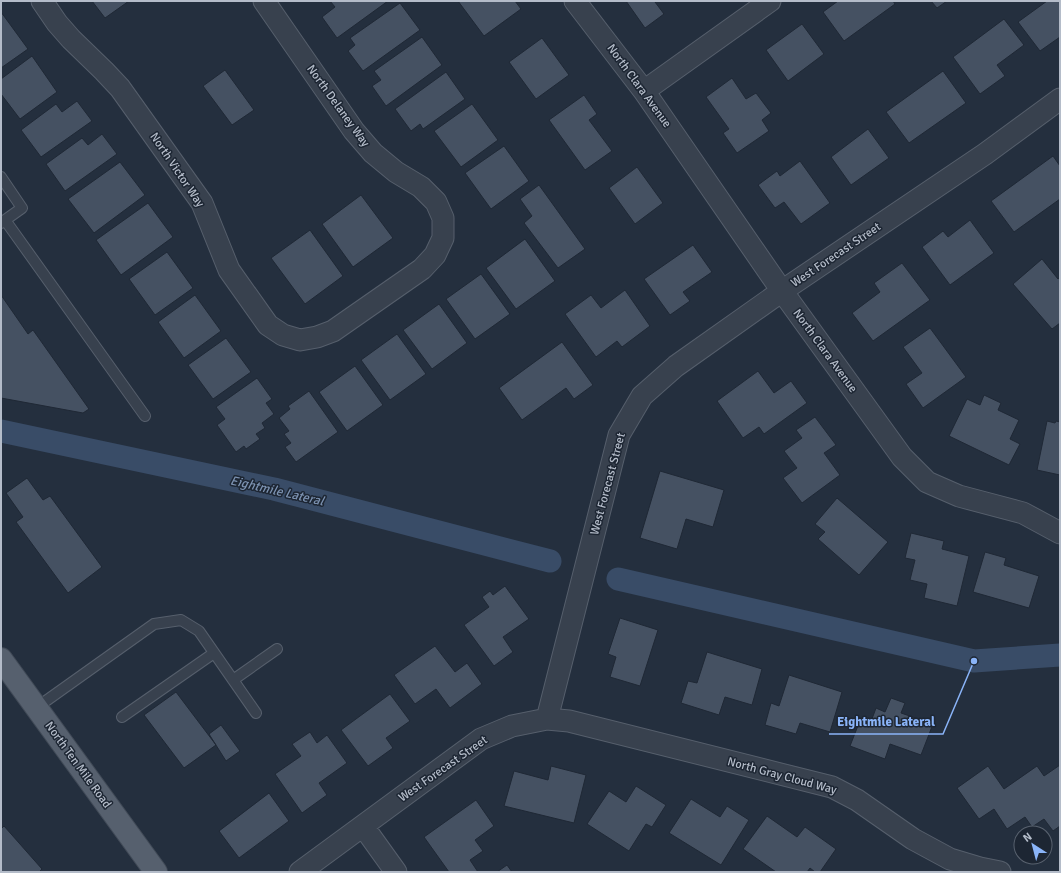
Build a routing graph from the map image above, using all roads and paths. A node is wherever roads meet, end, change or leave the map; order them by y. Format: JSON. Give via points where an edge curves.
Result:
{"nodes":[{"id":1,"x":42,"y":1,"type":"edge"},
{"id":2,"x":264,"y":1,"type":"edge"},
{"id":3,"x":575,"y":1,"type":"edge"},
{"id":4,"x":770,"y":1,"type":"edge"},
{"id":5,"x":644,"y":91,"type":"junction"},
{"id":6,"x":1060,"y":99,"type":"edge"},
{"id":7,"x":1,"y":177,"type":"edge"},
{"id":8,"x":3,"y":222,"type":"edge"},
{"id":9,"x":443,"y":238,"type":"joint"},
{"id":10,"x":782,"y":291,"type":"junction"},
{"id":11,"x":145,"y":416,"type":"dead end"},
{"id":12,"x":1060,"y":533,"type":"edge"},
{"id":13,"x":277,"y":649,"type":"dead end"},
{"id":14,"x":214,"y":653,"type":"junction"},
{"id":15,"x":1,"y":659,"type":"edge"},
{"id":16,"x":233,"y":680,"type":"junction"},
{"id":17,"x":36,"y":708,"type":"junction"},
{"id":18,"x":256,"y":713,"type":"dead end"},
{"id":19,"x":122,"y":717,"type":"dead end"},
{"id":20,"x":547,"y":719,"type":"junction"},
{"id":21,"x":363,"y":826,"type":"junction"},
{"id":22,"x":156,"y":872,"type":"edge"},
{"id":23,"x":300,"y":872,"type":"edge"},
{"id":24,"x":396,"y":872,"type":"edge"},
{"id":25,"x":1000,"y":872,"type":"edge"}],
"edges":[{"from":1,"to":9,"type":"street","name":"North Victor Way","via":[[71,39],[120,88],[202,203],[229,270],[268,325],[283,335],[300,340],[333,331],[422,269],[435,255]]},
{"from":2,"to":9,"type":"street","name":"North Delaney Way","via":[[354,131],[396,172],[421,187],[436,202],[443,218]]},
{"from":3,"to":5,"type":"street","name":"North Clara Avenue"},
{"from":4,"to":5,"type":"street"},
{"from":5,"to":10,"type":"street","name":"North Clara Avenue"},
{"from":6,"to":10,"type":"street","name":"West Forecast Street","via":[[985,154]]},
{"from":7,"to":8,"type":"lane","via":[[22,208]]},
{"from":8,"to":11,"type":"lane"},
{"from":10,"to":12,"type":"street","name":"North Clara Avenue","via":[[902,457],[927,482],[960,496],[1023,513]]},
{"from":10,"to":20,"type":"street","name":"West Forecast Street","via":[[664,376],[642,396],[619,435]]},
{"from":13,"to":16,"type":"lane"},
{"from":14,"to":16,"type":"lane"},
{"from":14,"to":17,"type":"lane","via":[[199,631],[181,620],[154,624]]},
{"from":14,"to":19,"type":"lane"},
{"from":15,"to":17,"type":"main road","name":"North Ten Mile Road"},
{"from":16,"to":18,"type":"lane"},
{"from":17,"to":22,"type":"main road","name":"North Ten Mile Road"},
{"from":20,"to":21,"type":"street","name":"West Forecast Street","via":[[512,726],[481,739]]},
{"from":20,"to":25,"type":"street","name":"North Gray Cloud Way","via":[[569,721],[832,787],[857,800],[913,839],[950,859]]},
{"from":21,"to":23,"type":"street","name":"West Forecast Street"},
{"from":21,"to":24,"type":"street"}]}
